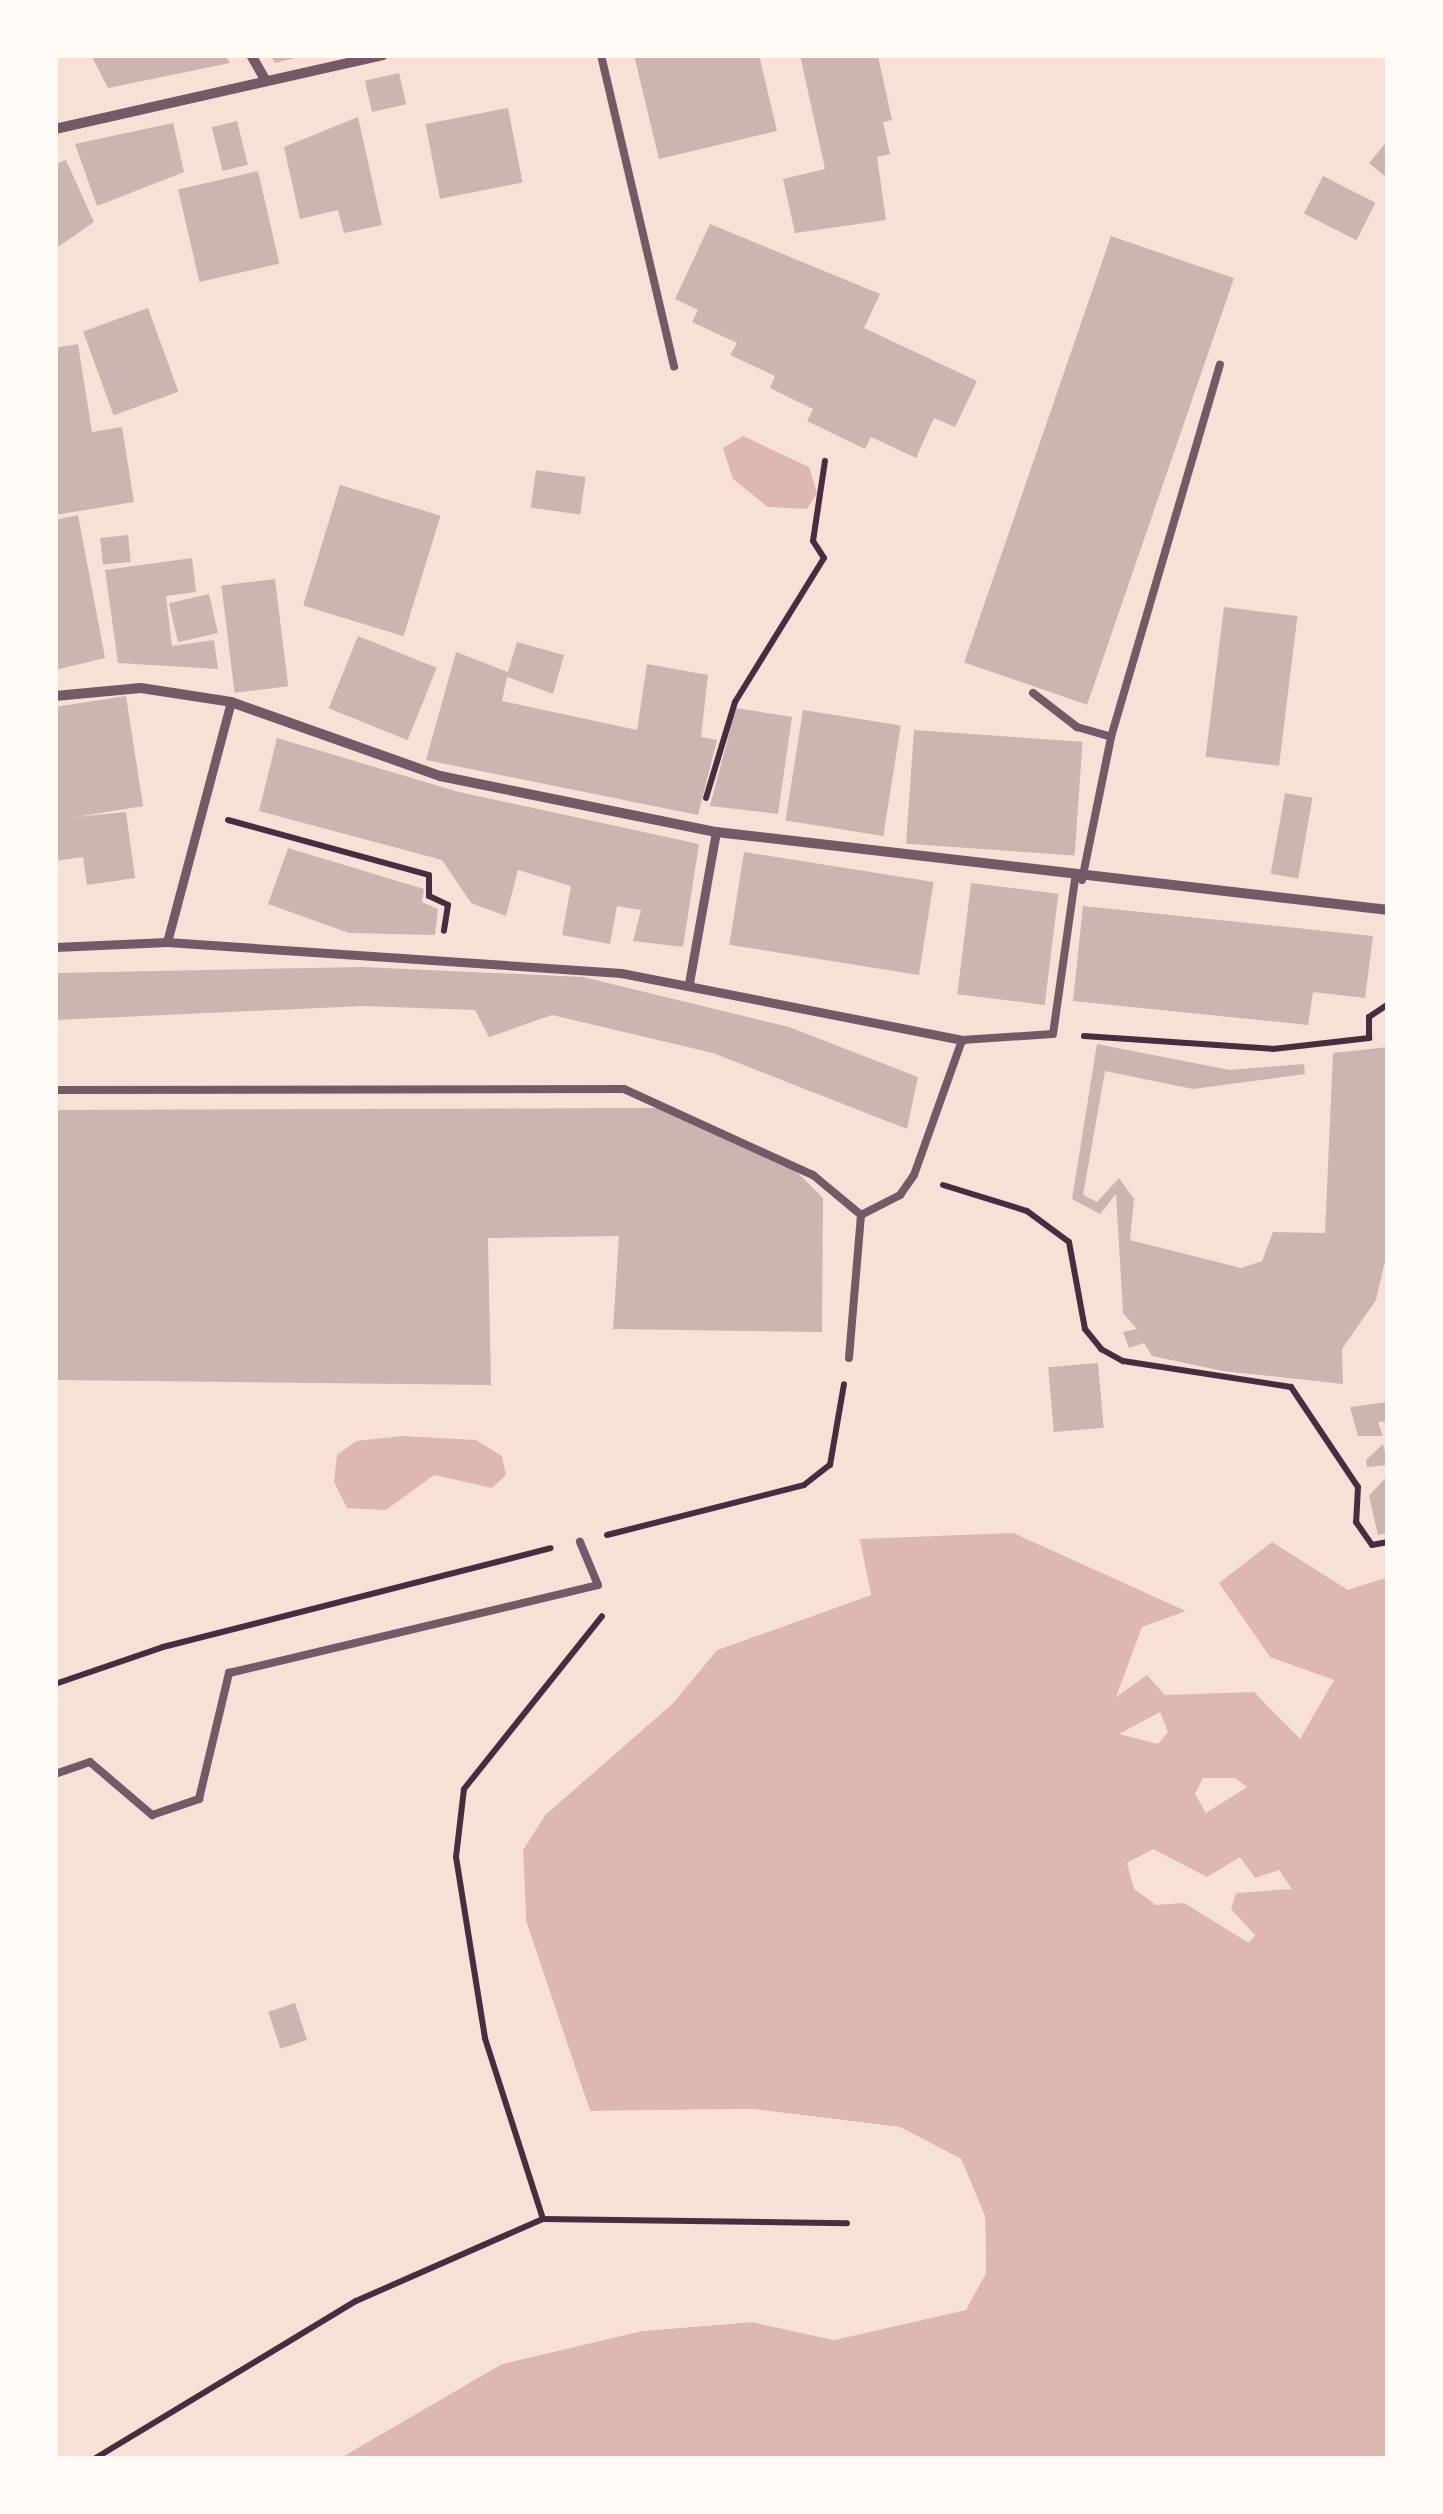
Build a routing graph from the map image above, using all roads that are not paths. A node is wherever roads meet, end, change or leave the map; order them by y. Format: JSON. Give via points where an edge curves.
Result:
{"nodes":[{"id":1,"x":250,"y":55,"type":"edge"},
{"id":2,"x":383,"y":55,"type":"edge"},
{"id":3,"x":600,"y":55,"type":"edge"},
{"id":4,"x":266,"y":81,"type":"junction"},
{"id":5,"x":55,"y":128,"type":"edge"},
{"id":6,"x":1220,"y":365,"type":"dead end"},
{"id":7,"x":674,"y":367,"type":"dead end"},
{"id":8,"x":1033,"y":693,"type":"dead end"},
{"id":9,"x":55,"y":696,"type":"edge"},
{"id":10,"x":231,"y":702,"type":"junction"},
{"id":11,"x":1111,"y":737,"type":"junction"},
{"id":12,"x":716,"y":832,"type":"junction"},
{"id":13,"x":1078,"y":880,"type":"junction"},
{"id":14,"x":1388,"y":910,"type":"edge"},
{"id":15,"x":167,"y":942,"type":"junction"},
{"id":16,"x":55,"y":947,"type":"edge"},
{"id":17,"x":690,"y":983,"type":"junction"},
{"id":18,"x":962,"y":1040,"type":"junction"},
{"id":19,"x":55,"y":1090,"type":"edge"},
{"id":20,"x":862,"y":1215,"type":"junction"},
{"id":21,"x":849,"y":1358,"type":"road end"},
{"id":22,"x":580,"y":1542,"type":"road end"},
{"id":23,"x":55,"y":1774,"type":"edge"}],
"edges":[{"from":1,"to":4,"type":"street"},
{"from":2,"to":4,"type":"street"},
{"from":3,"to":7,"type":"lane"},
{"from":4,"to":5,"type":"street"},
{"from":6,"to":11,"type":"lane"},
{"from":8,"to":11,"type":"lane","via":[[1077,727]]},
{"from":9,"to":10,"type":"street","via":[[141,688]]},
{"from":10,"to":12,"type":"street","via":[[440,776]]},
{"from":10,"to":15,"type":"street"},
{"from":11,"to":13,"type":"lane"},
{"from":12,"to":13,"type":"street"},
{"from":12,"to":17,"type":"street"},
{"from":13,"to":14,"type":"street"},
{"from":13,"to":18,"type":"lane","via":[[1053,1034]]},
{"from":15,"to":16,"type":"street"},
{"from":15,"to":17,"type":"street","via":[[440,958]]},
{"from":17,"to":18,"type":"street"},
{"from":18,"to":20,"type":"lane","via":[[914,1176],[900,1195]]},
{"from":19,"to":20,"type":"lane","via":[[624,1088],[813,1175]]},
{"from":20,"to":21,"type":"lane"},
{"from":22,"to":23,"type":"lane","via":[[598,1584],[382,1629],[229,1672],[200,1799],[152,1816],[90,1762]]}]}
